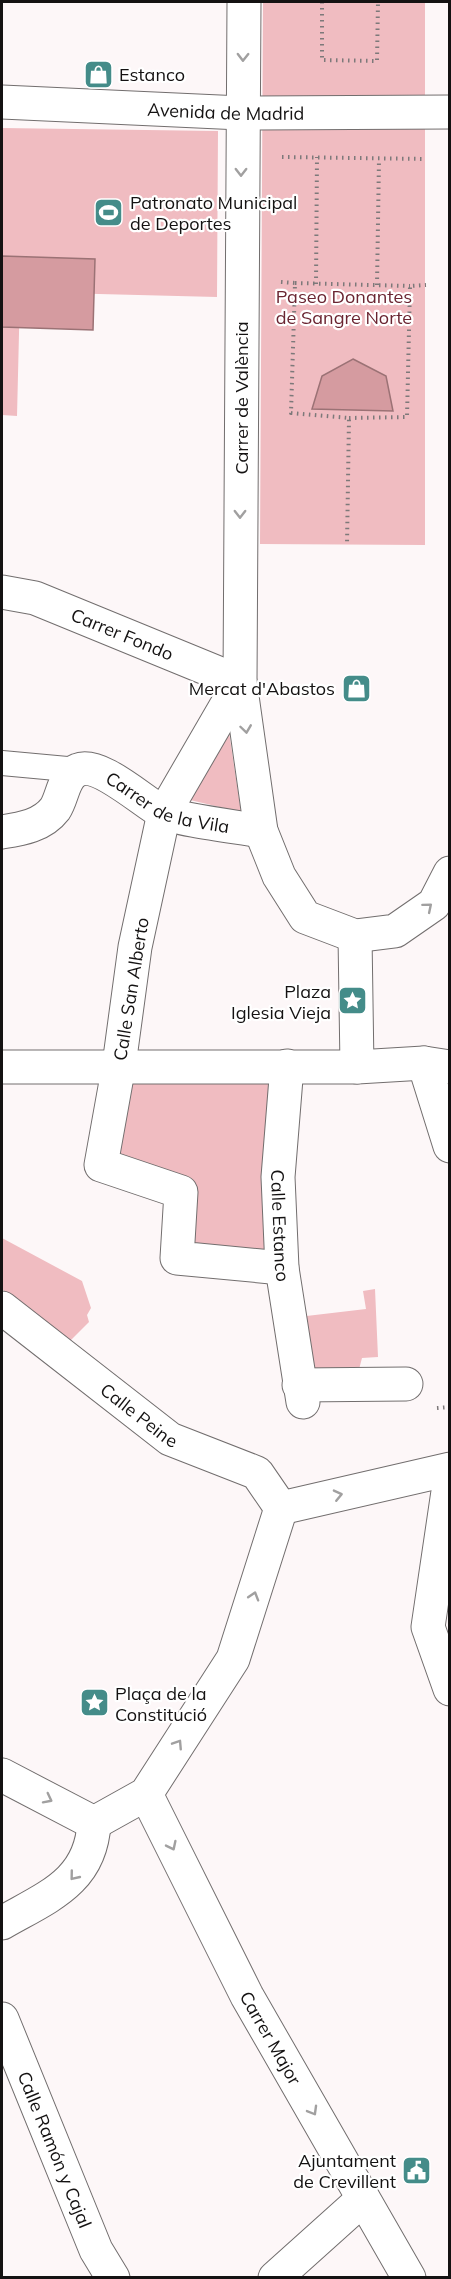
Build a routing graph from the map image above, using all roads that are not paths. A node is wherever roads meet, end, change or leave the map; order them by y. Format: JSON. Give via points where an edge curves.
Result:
{"nodes":[{"id":1,"x":244,"y":2,"type":"edge"},
{"id":2,"x":2,"y":102,"type":"edge"},
{"id":3,"x":450,"y":112,"type":"edge"},
{"id":4,"x":241,"y":113,"type":"junction"},
{"id":5,"x":2,"y":592,"type":"edge"},
{"id":6,"x":240,"y":682,"type":"junction"},
{"id":7,"x":2,"y":763,"type":"edge"},
{"id":8,"x":78,"y":770,"type":"junction"},
{"id":9,"x":164,"y":813,"type":"junction"},
{"id":10,"x":261,"y":831,"type":"junction"},
{"id":11,"x":2,"y":832,"type":"edge"},
{"id":12,"x":450,"y":873,"type":"edge"},
{"id":13,"x":355,"y":936,"type":"junction"},
{"id":14,"x":119,"y":1065,"type":"junction"},
{"id":15,"x":437,"y":1065,"type":"edge"},
{"id":16,"x":287,"y":1066,"type":"junction"},
{"id":17,"x":357,"y":1066,"type":"junction"},
{"id":18,"x":2,"y":1067,"type":"edge"},
{"id":19,"x":450,"y":1146,"type":"edge"},
{"id":20,"x":282,"y":1268,"type":"junction"},
{"id":21,"x":2,"y":1308,"type":"edge"},
{"id":22,"x":406,"y":1384,"type":"dead end"},
{"id":23,"x":450,"y":1469,"type":"edge"},
{"id":24,"x":450,"y":1478,"type":"edge"},
{"id":25,"x":281,"y":1508,"type":"junction"},
{"id":26,"x":450,"y":1689,"type":"edge"},
{"id":27,"x":2,"y":1775,"type":"edge"},
{"id":28,"x":147,"y":1794,"type":"junction"},
{"id":29,"x":94,"y":1823,"type":"junction"},
{"id":30,"x":2,"y":1923,"type":"edge"},
{"id":31,"x":2,"y":2019,"type":"edge"},
{"id":32,"x":363,"y":2199,"type":"junction"},
{"id":33,"x":113,"y":2277,"type":"edge"},
{"id":34,"x":275,"y":2277,"type":"edge"},
{"id":35,"x":409,"y":2277,"type":"edge"}],
"edges":[{"from":1,"to":4,"type":"street","name":"Carrer de València","one_way":true},
{"from":2,"to":4,"type":"street","name":"Avenida de Madrid"},
{"from":3,"to":4,"type":"street","name":"Avenida de Madrid"},
{"from":4,"to":6,"type":"street","name":"Carrer de València","one_way":true},
{"from":5,"to":6,"type":"street","name":"Carrer Fondo","via":[[34,598]]},
{"from":6,"to":9,"type":"street"},
{"from":6,"to":10,"type":"street","name":"Carrer de València","one_way":true},
{"from":7,"to":8,"type":"lane","name":"Carrer de la Vila"},
{"from":8,"to":9,"type":"street","name":"Carrer de la Vila","via":[[95,768]]},
{"from":8,"to":11,"type":"street","via":[[68,778],[54,809],[39,822]]},
{"from":9,"to":10,"type":"street","name":"Carrer de la Vila"},
{"from":9,"to":14,"type":"street","name":"Calle San Alberto","via":[[135,947]]},
{"from":10,"to":13,"type":"street","name":"Carrer de València","via":[[279,876],[305,917]]},
{"from":13,"to":12,"type":"street","one_way":true,"via":[[394,931],[434,904]]},
{"from":13,"to":17,"type":"street"},
{"from":14,"to":16,"type":"street"},
{"from":14,"to":18,"type":"street"},
{"from":14,"to":20,"type":"street","name":"Calle San Alberto","via":[[101,1165],[181,1192],[177,1258]]},
{"from":15,"to":17,"type":"street"},
{"from":15,"to":19,"type":"street"},
{"from":16,"to":17,"type":"street"},
{"from":16,"to":20,"type":"street","name":"Calle Estanco","via":[[278,1177]]},
{"from":20,"to":22,"type":"street","name":"Calle Estanco","via":[[301,1393]]},
{"from":21,"to":25,"type":"street","name":"Calle Peine","via":[[170,1439],[257,1473]]},
{"from":25,"to":23,"type":"street","one_way":true},
{"from":24,"to":26,"type":"street","via":[[428,1627]]},
{"from":28,"to":25,"type":"street","one_way":true,"via":[[237,1652]]},
{"from":27,"to":29,"type":"street","one_way":true},
{"from":28,"to":29,"type":"street"},
{"from":28,"to":32,"type":"street","name":"Carrer Major","one_way":true,"via":[[247,1996]]},
{"from":29,"to":30,"type":"street","one_way":true,"via":[[93,1842],[84,1863],[66,1886]]},
{"from":31,"to":33,"type":"street","name":"Calle Ramón y Cajal","via":[[96,2250]]},
{"from":32,"to":34,"type":"street"},
{"from":32,"to":35,"type":"street","name":"Carrer Major"}]}
